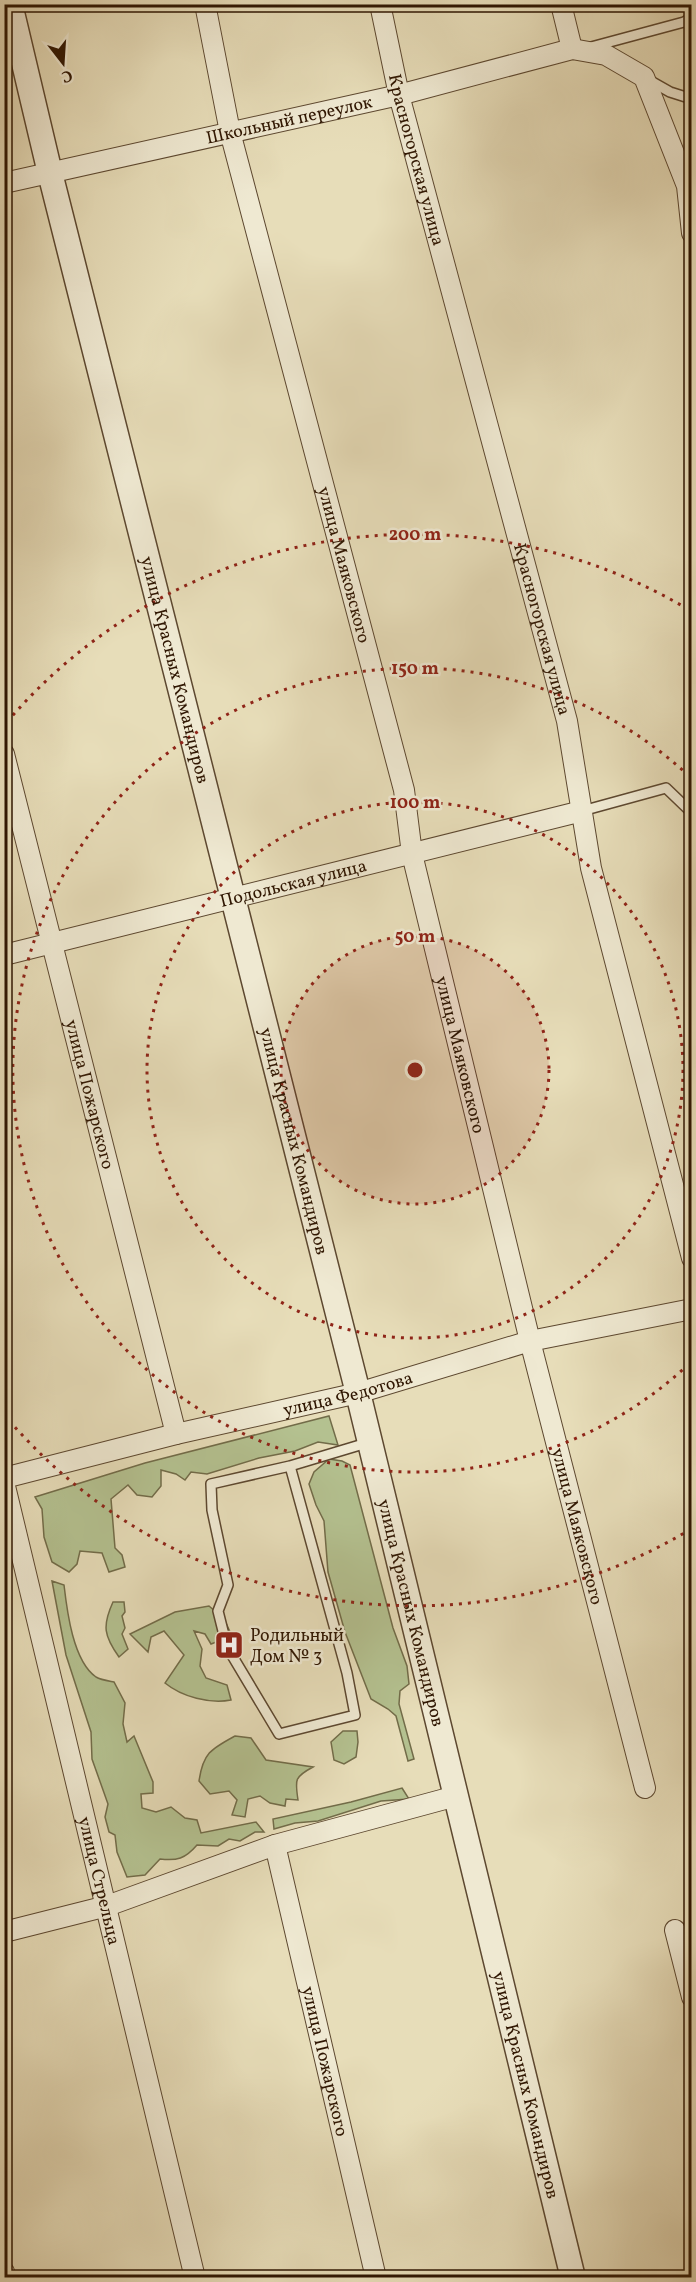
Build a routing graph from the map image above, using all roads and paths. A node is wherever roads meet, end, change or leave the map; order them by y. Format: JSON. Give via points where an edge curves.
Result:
{"nodes":[{"id":1,"x":10,"y":4,"type":"edge"},
{"id":2,"x":205,"y":4,"type":"edge"},
{"id":3,"x":380,"y":4,"type":"edge"},
{"id":4,"x":561,"y":4,"type":"edge"},
{"id":5,"x":692,"y":17,"type":"edge"},
{"id":6,"x":575,"y":50,"type":"junction"},
{"id":7,"x":644,"y":77,"type":"junction"},
{"id":8,"x":399,"y":95,"type":"junction"},
{"id":9,"x":692,"y":99,"type":"edge"},
{"id":10,"x":230,"y":132,"type":"junction"},
{"id":11,"x":50,"y":173,"type":"junction"},
{"id":12,"x":4,"y":183,"type":"edge"},
{"id":13,"x":692,"y":233,"type":"edge"},
{"id":14,"x":4,"y":754,"type":"edge"},
{"id":15,"x":582,"y":811,"type":"junction"},
{"id":16,"x":692,"y":813,"type":"edge"},
{"id":17,"x":412,"y":854,"type":"junction"},
{"id":18,"x":233,"y":897,"type":"junction"},
{"id":19,"x":53,"y":944,"type":"junction"},
{"id":20,"x":4,"y":955,"type":"edge"},
{"id":21,"x":692,"y":1258,"type":"edge"},
{"id":22,"x":692,"y":1309,"type":"edge"},
{"id":23,"x":530,"y":1341,"type":"junction"},
{"id":24,"x":358,"y":1393,"type":"junction"},
{"id":25,"x":176,"y":1434,"type":"junction"},
{"id":26,"x":370,"y":1442,"type":"junction"},
{"id":27,"x":290,"y":1466,"type":"junction"},
{"id":28,"x":4,"y":1480,"type":"edge"},
{"id":29,"x":645,"y":1788,"type":"dead end"},
{"id":30,"x":456,"y":1796,"type":"junction"},
{"id":31,"x":275,"y":1845,"type":"junction"},
{"id":32,"x":107,"y":1906,"type":"junction"},
{"id":33,"x":675,"y":1930,"type":"dead end"},
{"id":34,"x":4,"y":1932,"type":"edge"},
{"id":35,"x":692,"y":1998,"type":"edge"},
{"id":36,"x":4,"y":2272,"type":"edge"},
{"id":37,"x":6,"y":2277,"type":"edge"},
{"id":38,"x":195,"y":2277,"type":"edge"},
{"id":39,"x":376,"y":2277,"type":"edge"},
{"id":40,"x":573,"y":2277,"type":"edge"}],
"edges":[{"from":1,"to":11,"type":"street","name":"улица Красных Командиров"},
{"from":2,"to":10,"type":"street","name":"улица Маяковского"},
{"from":3,"to":8,"type":"street","name":"Красногорская улица"},
{"from":4,"to":6,"type":"street"},
{"from":5,"to":6,"type":"lane"},
{"from":6,"to":7,"type":"street","via":[[606,55]]},
{"from":6,"to":8,"type":"street","name":"Школьный переулок"},
{"from":7,"to":9,"type":"lane"},
{"from":7,"to":13,"type":"street","via":[[687,186]]},
{"from":8,"to":10,"type":"street","name":"Школьный переулок"},
{"from":8,"to":15,"type":"street","name":"Красногорская улица","via":[[567,722]]},
{"from":10,"to":11,"type":"street","name":"Школьный переулок"},
{"from":10,"to":17,"type":"street","name":"улица Маяковского","via":[[404,790]]},
{"from":11,"to":12,"type":"street","name":"Школьный переулок"},
{"from":11,"to":18,"type":"street","name":"улица Красных Командиров"},
{"from":14,"to":19,"type":"street","name":"улица Пожарского"},
{"from":15,"to":16,"type":"lane","via":[[666,788]]},
{"from":15,"to":17,"type":"street","name":"Подольская улица"},
{"from":15,"to":21,"type":"street","name":"Красногорская улица","via":[[591,868]]},
{"from":17,"to":18,"type":"street","name":"Подольская улица"},
{"from":17,"to":23,"type":"street","name":"улица Маяковского"},
{"from":18,"to":19,"type":"street","name":"Подольская улица"},
{"from":18,"to":24,"type":"street","name":"улица Красных Командиров"},
{"from":19,"to":20,"type":"street","name":"Подольская улица"},
{"from":19,"to":25,"type":"street","name":"улица Пожарского"},
{"from":22,"to":23,"type":"street","name":"улица Федотова"},
{"from":23,"to":24,"type":"street","name":"улица Федотова"},
{"from":23,"to":29,"type":"street","name":"улица Маяковского"},
{"from":24,"to":25,"type":"street","name":"улица Федотова"},
{"from":24,"to":26,"type":"street","name":"улица Красных Командиров"},
{"from":25,"to":28,"type":"street","name":"улица Федотова"},
{"from":26,"to":27,"type":"lane"},
{"from":26,"to":30,"type":"street","name":"улица Красных Командиров"},
{"from":27,"to":27,"type":"lane","via":[[355,1715],[279,1734],[227,1647],[218,1611],[228,1585],[212,1510],[211,1484]]},
{"from":28,"to":32,"type":"street","name":"улица Стрельца"},
{"from":30,"to":31,"type":"street"},
{"from":30,"to":40,"type":"street","name":"улица Красных Командиров"},
{"from":31,"to":32,"type":"street"},
{"from":31,"to":39,"type":"street","name":"улица Пожарского"},
{"from":32,"to":34,"type":"street"},
{"from":32,"to":38,"type":"street","name":"улица Стрельца"},
{"from":33,"to":35,"type":"street"},
{"from":36,"to":37,"type":"street"}]}
